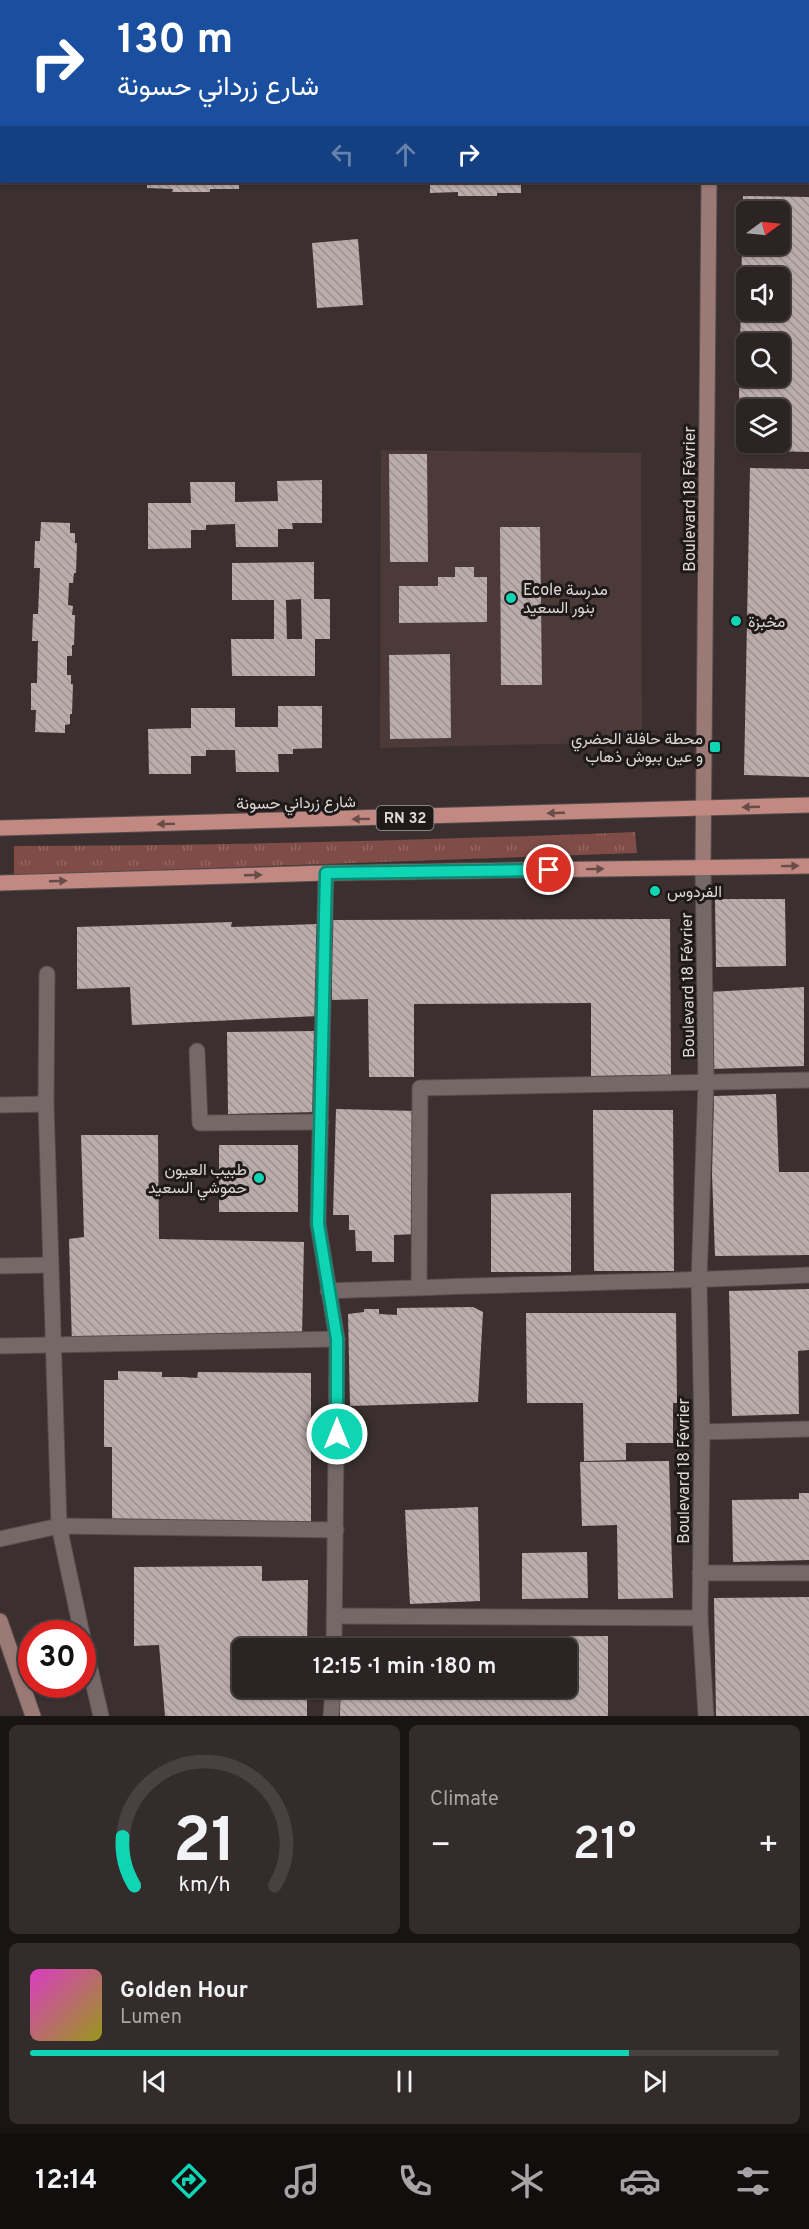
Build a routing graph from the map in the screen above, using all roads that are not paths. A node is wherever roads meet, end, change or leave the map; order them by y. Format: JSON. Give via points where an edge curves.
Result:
{"nodes":[{"id":1,"x":709,"y":183,"type":"edge"},
{"id":2,"x":809,"y":805,"type":"edge"},
{"id":3,"x":705,"y":808,"type":"junction"},
{"id":4,"x":0,"y":828,"type":"edge"},
{"id":5,"x":809,"y":866,"type":"edge"},
{"id":6,"x":703,"y":867,"type":"junction"},
{"id":7,"x":326,"y":873,"type":"junction"},
{"id":8,"x":0,"y":883,"type":"edge"},
{"id":9,"x":47,"y":974,"type":"dead end"},
{"id":10,"x":197,"y":1052,"type":"dead end"},
{"id":11,"x":809,"y":1080,"type":"edge"},
{"id":12,"x":706,"y":1083,"type":"junction"},
{"id":13,"x":46,"y":1104,"type":"junction"},
{"id":14,"x":0,"y":1105,"type":"edge"},
{"id":15,"x":321,"y":1122,"type":"junction"},
{"id":16,"x":50,"y":1265,"type":"junction"},
{"id":17,"x":0,"y":1266,"type":"edge"},
{"id":18,"x":809,"y":1275,"type":"edge"},
{"id":19,"x":699,"y":1281,"type":"junction"},
{"id":20,"x":419,"y":1287,"type":"junction"},
{"id":21,"x":328,"y":1291,"type":"junction"},
{"id":22,"x":337,"y":1339,"type":"junction"},
{"id":23,"x":0,"y":1346,"type":"edge"},
{"id":24,"x":52,"y":1346,"type":"junction"},
{"id":25,"x":809,"y":1429,"type":"edge"},
{"id":26,"x":702,"y":1432,"type":"junction"},
{"id":27,"x":59,"y":1526,"type":"junction"},
{"id":28,"x":336,"y":1530,"type":"junction"},
{"id":29,"x":0,"y":1539,"type":"edge"},
{"id":30,"x":700,"y":1573,"type":"junction"},
{"id":31,"x":809,"y":1573,"type":"edge"},
{"id":32,"x":336,"y":1616,"type":"junction"},
{"id":33,"x":700,"y":1618,"type":"junction"},
{"id":34,"x":79,"y":1620,"type":"edge"},
{"id":35,"x":0,"y":1621,"type":"edge"},
{"id":36,"x":335,"y":1638,"type":"edge"},
{"id":37,"x":4,"y":1646,"type":"edge"},
{"id":38,"x":96,"y":1698,"type":"edge"},
{"id":39,"x":332,"y":1698,"type":"edge"},
{"id":40,"x":33,"y":1716,"type":"edge"},
{"id":41,"x":100,"y":1716,"type":"edge"},
{"id":42,"x":331,"y":1716,"type":"edge"},
{"id":43,"x":706,"y":1716,"type":"edge"}],
"edges":[{"from":1,"to":3,"type":"main road","name":"Boulevard 18 Février"},
{"from":2,"to":3,"type":"main road","name":"شارع زرداني حسونة","number":"RN 32","one_way":true},
{"from":3,"to":4,"type":"main road","name":"شارع زرداني حسونة","number":"RN 32","one_way":true},
{"from":3,"to":6,"type":"main road","name":"Boulevard 18 Février"},
{"from":6,"to":5,"type":"main road","one_way":true},
{"from":7,"to":6,"type":"main road","one_way":true},
{"from":6,"to":12,"type":"street","name":"Boulevard 18 Février"},
{"from":8,"to":7,"type":"main road","one_way":true},
{"from":7,"to":15,"type":"street"},
{"from":9,"to":13,"type":"street"},
{"from":10,"to":15,"type":"street","via":[[200,1123]]},
{"from":11,"to":12,"type":"street"},
{"from":12,"to":19,"type":"street","name":"Boulevard 18 Février"},
{"from":12,"to":20,"type":"street","via":[[420,1088]]},
{"from":13,"to":14,"type":"street"},
{"from":13,"to":16,"type":"street"},
{"from":15,"to":21,"type":"street","via":[[318,1224]]},
{"from":16,"to":17,"type":"street"},
{"from":16,"to":24,"type":"street"},
{"from":18,"to":19,"type":"street"},
{"from":19,"to":20,"type":"street"},
{"from":19,"to":26,"type":"street","name":"Boulevard 18 Février"},
{"from":20,"to":21,"type":"street"},
{"from":21,"to":22,"type":"street"},
{"from":22,"to":24,"type":"street"},
{"from":22,"to":28,"type":"street"},
{"from":23,"to":24,"type":"street"},
{"from":24,"to":27,"type":"street"},
{"from":25,"to":26,"type":"street"},
{"from":26,"to":30,"type":"street","name":"Boulevard 18 Février"},
{"from":27,"to":28,"type":"street"},
{"from":27,"to":29,"type":"street"},
{"from":27,"to":34,"type":"street"},
{"from":28,"to":32,"type":"street"},
{"from":30,"to":31,"type":"street"},
{"from":30,"to":33,"type":"street","name":"Boulevard 18 Février"},
{"from":32,"to":33,"type":"street"},
{"from":32,"to":36,"type":"street"},
{"from":33,"to":43,"type":"street","name":"Boulevard 18 Février"},
{"from":35,"to":37,"type":"main road"},
{"from":37,"to":40,"type":"main road"},
{"from":38,"to":41,"type":"street"},
{"from":39,"to":42,"type":"street"}]}
